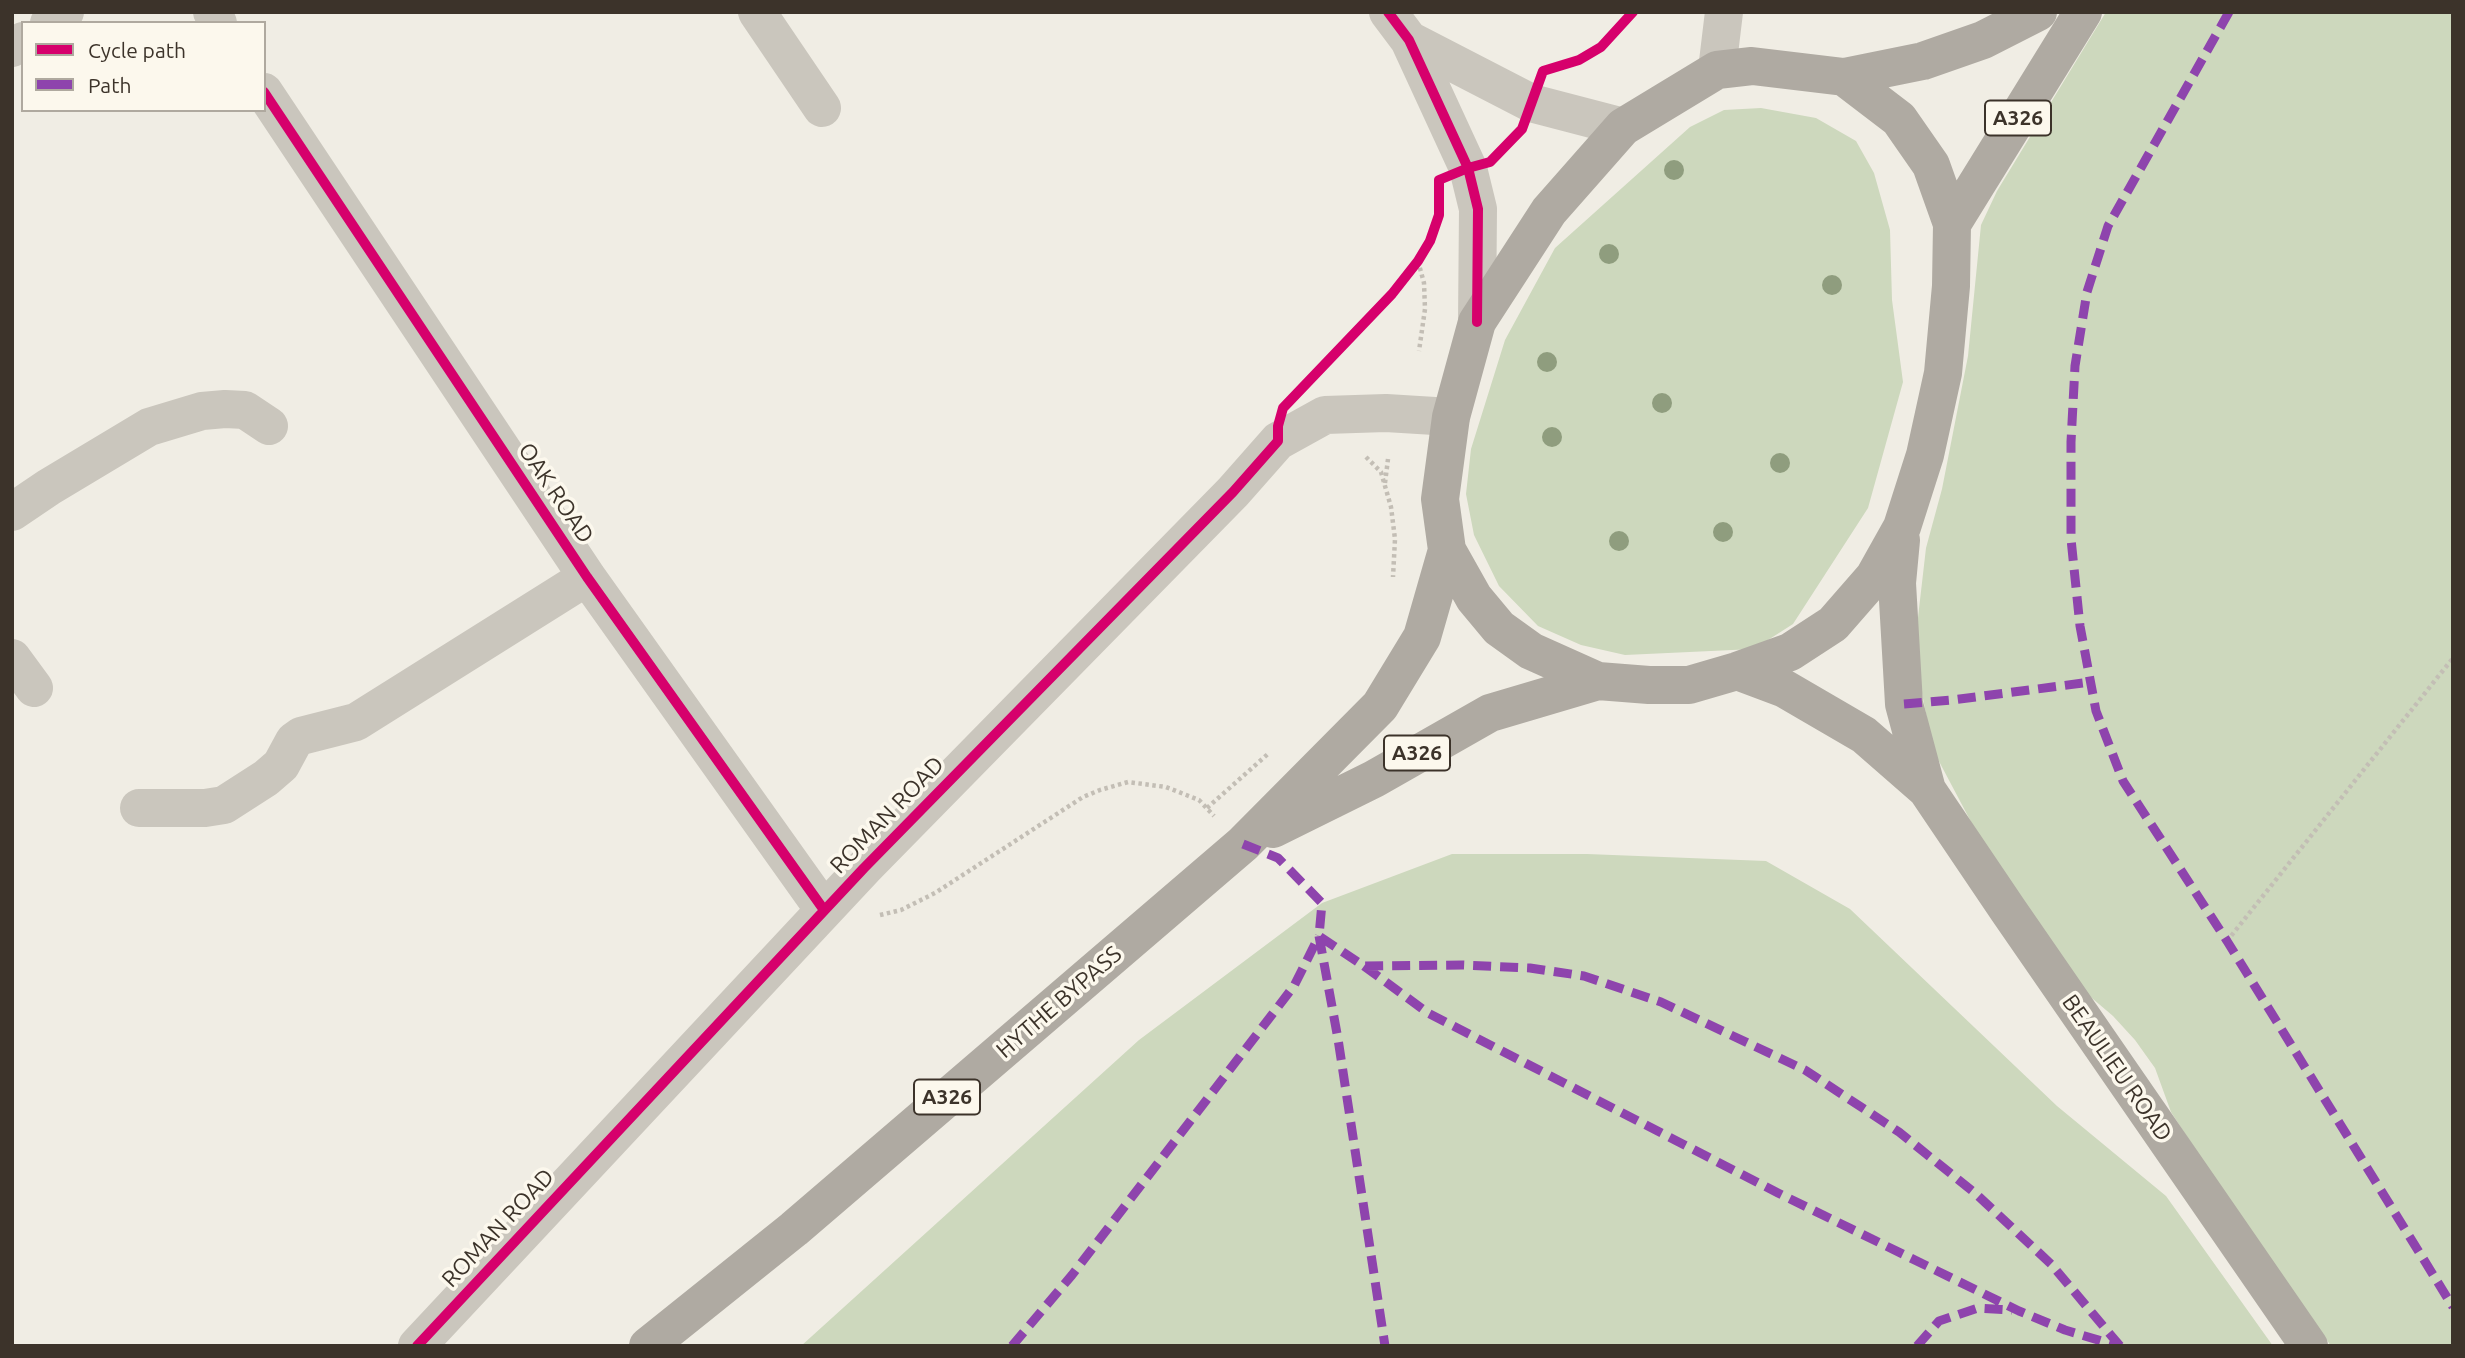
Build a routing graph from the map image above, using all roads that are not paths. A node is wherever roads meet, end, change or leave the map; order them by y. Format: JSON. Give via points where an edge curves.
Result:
{"nodes":[{"id":1,"x":757,"y":12,"type":"edge"},
{"id":2,"x":1724,"y":12,"type":"edge"},
{"id":3,"x":2038,"y":12,"type":"edge"},
{"id":4,"x":2083,"y":12,"type":"edge"},
{"id":5,"x":1398,"y":26,"type":"edge"},
{"id":6,"x":1717,"y":69,"type":"junction"},
{"id":7,"x":1844,"y":77,"type":"junction"},
{"id":8,"x":266,"y":95,"type":"edge"},
{"id":9,"x":822,"y":108,"type":"dead end"},
{"id":10,"x":1623,"y":127,"type":"junction"},
{"id":11,"x":1952,"y":224,"type":"junction"},
{"id":12,"x":1477,"y":322,"type":"junction"},
{"id":13,"x":1451,"y":416,"type":"junction"},
{"id":14,"x":269,"y":426,"type":"dead end"},
{"id":15,"x":12,"y":512,"type":"edge"},
{"id":16,"x":1902,"y":527,"type":"junction"},
{"id":17,"x":1447,"y":550,"type":"junction"},
{"id":18,"x":587,"y":577,"type":"junction"},
{"id":19,"x":12,"y":658,"type":"edge"},
{"id":20,"x":1737,"y":671,"type":"junction"},
{"id":21,"x":1598,"y":681,"type":"junction"},
{"id":22,"x":34,"y":688,"type":"dead end"},
{"id":23,"x":1927,"y":790,"type":"junction"},
{"id":24,"x":139,"y":808,"type":"dead end"},
{"id":25,"x":1243,"y":844,"type":"junction"},
{"id":26,"x":824,"y":910,"type":"junction"},
{"id":27,"x":417,"y":1346,"type":"edge"},
{"id":28,"x":648,"y":1346,"type":"edge"},
{"id":29,"x":2309,"y":1346,"type":"edge"}],
"edges":[{"from":1,"to":9,"type":"street"},
{"from":2,"to":6,"type":"street"},
{"from":3,"to":7,"type":"main road","via":[[1983,40],[1923,61]]},
{"from":4,"to":11,"type":"main road","number":"A326"},
{"from":5,"to":10,"type":"street","via":[[1531,103]]},
{"from":5,"to":12,"type":"street","via":[[1468,168],[1478,209]]},
{"from":6,"to":7,"type":"main road","via":[[1752,66]]},
{"from":6,"to":10,"type":"main road"},
{"from":7,"to":11,"type":"main road","via":[[1899,119],[1931,165]]},
{"from":8,"to":18,"type":"street","name":"OAK ROAD"},
{"from":10,"to":12,"type":"main road","via":[[1549,211]]},
{"from":11,"to":16,"type":"main road","via":[[1943,373],[1925,455]]},
{"from":12,"to":13,"type":"main road"},
{"from":13,"to":17,"type":"main road","via":[[1440,499]]},
{"from":13,"to":26,"type":"street","name":"ROMAN ROAD","via":[[1325,415],[1278,441]]},
{"from":14,"to":15,"type":"street","via":[[245,410],[202,411],[149,427]]},
{"from":16,"to":20,"type":"main road","via":[[1874,577],[1833,624],[1790,652]]},
{"from":16,"to":23,"type":"main road","name":"BEAULIEU ROAD","via":[[1896,583],[1904,704]]},
{"from":17,"to":21,"type":"main road","via":[[1474,598],[1499,628],[1531,651]]},
{"from":17,"to":25,"type":"main road","name":"HYTHE BYPASS","number":"A326","via":[[1422,637],[1380,706]]},
{"from":18,"to":24,"type":"street","via":[[356,722],[301,736],[281,765],[224,805]]},
{"from":18,"to":26,"type":"street","name":"OAK ROAD"},
{"from":19,"to":22,"type":"street"},
{"from":20,"to":21,"type":"main road","via":[[1689,684]]},
{"from":20,"to":23,"type":"main road","name":"BEAULIEU ROAD","via":[[1785,689],[1864,735]]},
{"from":21,"to":25,"type":"main road","name":"HYTHE BYPASS","number":"A326","via":[[1490,713],[1374,779]]},
{"from":23,"to":29,"type":"main road","name":"BEAULIEU ROAD"},
{"from":25,"to":28,"type":"main road","name":"HYTHE BYPASS","number":"A326","via":[[794,1229]]},
{"from":26,"to":27,"type":"street","name":"ROMAN ROAD"}]}
